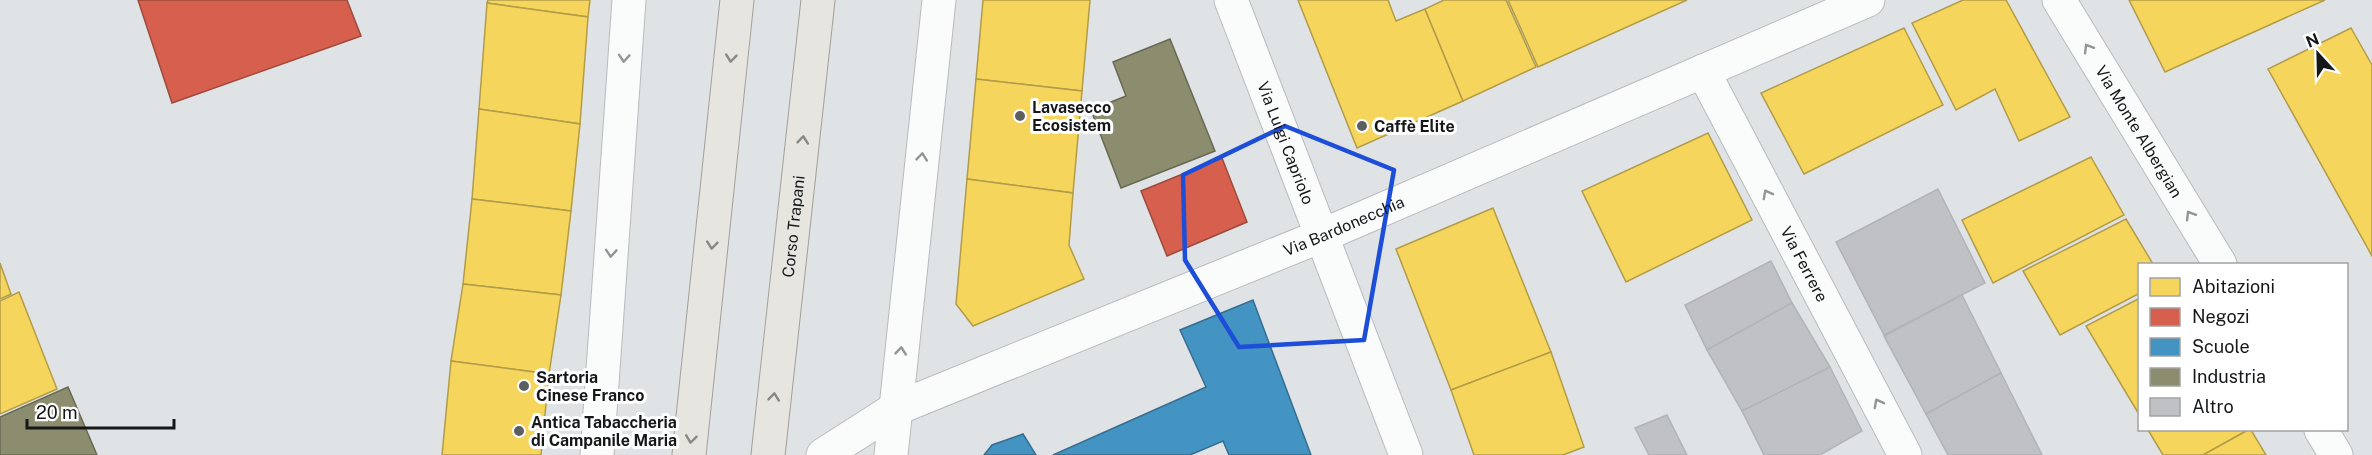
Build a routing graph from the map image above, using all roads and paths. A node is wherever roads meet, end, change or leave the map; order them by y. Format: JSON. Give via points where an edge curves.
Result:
{"nodes":[{"id":1,"x":628,"y":0,"type":"edge"},
{"id":2,"x":738,"y":0,"type":"edge"},
{"id":3,"x":818,"y":0,"type":"edge"},
{"id":4,"x":939,"y":0,"type":"edge"},
{"id":5,"x":1231,"y":0,"type":"edge"},
{"id":6,"x":1868,"y":0,"type":"edge"},
{"id":7,"x":2059,"y":0,"type":"edge"},
{"id":8,"x":1702,"y":71,"type":"junction"},
{"id":9,"x":1321,"y":236,"type":"junction"},
{"id":10,"x":2219,"y":263,"type":"edge"},
{"id":11,"x":895,"y":410,"type":"junction"},
{"id":12,"x":2322,"y":431,"type":"edge"},
{"id":13,"x":597,"y":455,"type":"edge"},
{"id":14,"x":689,"y":455,"type":"edge"},
{"id":15,"x":768,"y":455,"type":"edge"},
{"id":16,"x":823,"y":455,"type":"edge"},
{"id":17,"x":891,"y":455,"type":"edge"},
{"id":18,"x":1406,"y":455,"type":"edge"},
{"id":19,"x":1905,"y":455,"type":"edge"},
{"id":20,"x":2337,"y":455,"type":"edge"}],
"edges":[{"from":1,"to":13,"type":"street","one_way":true},
{"from":2,"to":14,"type":"main road","one_way":true},
{"from":15,"to":3,"type":"main road","name":"Corso Trapani","one_way":true},
{"from":11,"to":4,"type":"street","one_way":true},
{"from":5,"to":9,"type":"street","name":"Via Luigi Capriolo"},
{"from":6,"to":8,"type":"street","name":"Via Bardonecchia"},
{"from":10,"to":7,"type":"street","name":"Via Monte Albergian","one_way":true},
{"from":8,"to":9,"type":"street","name":"Via Bardonecchia"},
{"from":19,"to":8,"type":"street","name":"Via Ferrere","one_way":true},
{"from":9,"to":11,"type":"street","name":"Via Bardonecchia"},
{"from":9,"to":18,"type":"street","name":"Via Luigi Capriolo"},
{"from":11,"to":16,"type":"street","name":"Via Bardonecchia"},
{"from":11,"to":17,"type":"street"},
{"from":12,"to":20,"type":"street"}]}
